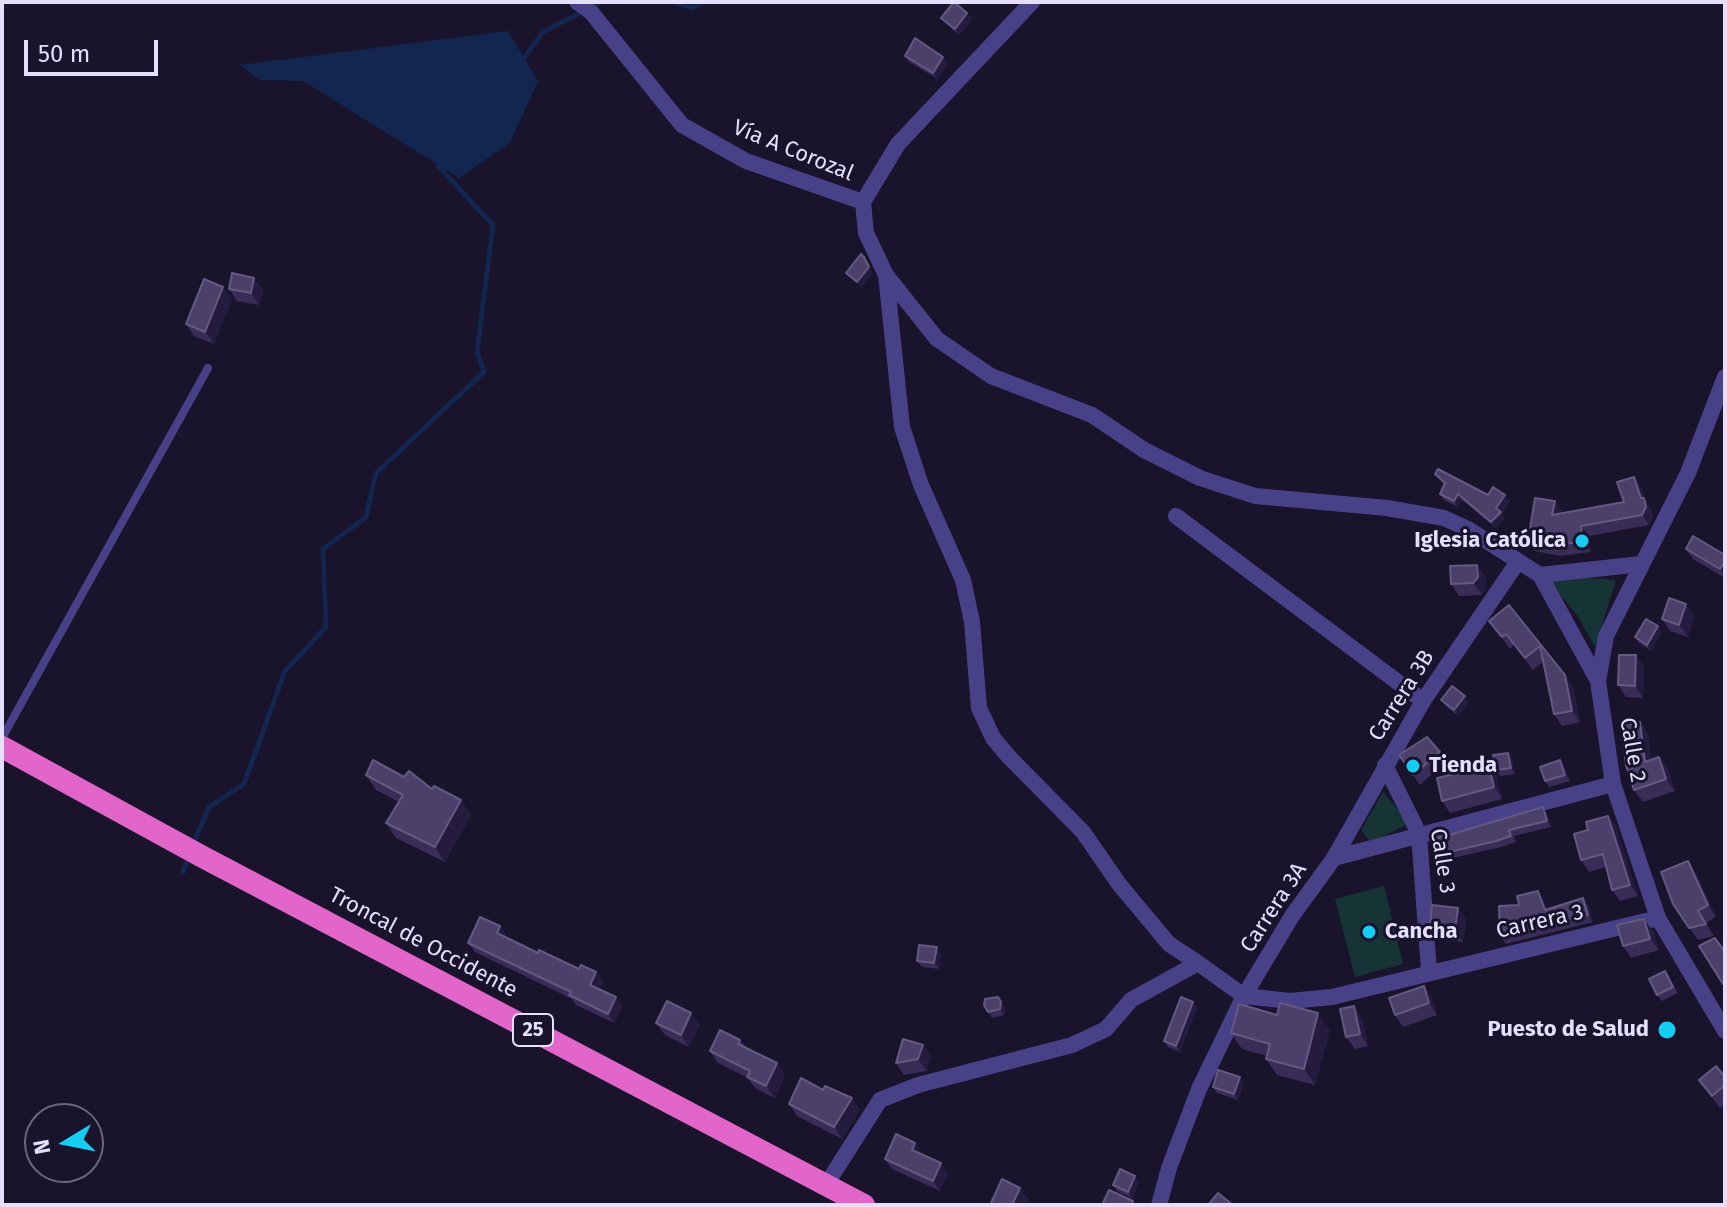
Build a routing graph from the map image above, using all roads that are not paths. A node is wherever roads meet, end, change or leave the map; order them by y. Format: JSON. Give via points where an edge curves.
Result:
{"nodes":[{"id":1,"x":577,"y":2,"type":"edge"},
{"id":2,"x":1032,"y":2,"type":"edge"},
{"id":3,"x":863,"y":202,"type":"junction"},
{"id":4,"x":886,"y":275,"type":"junction"},
{"id":5,"x":208,"y":368,"type":"dead end"},
{"id":6,"x":1725,"y":377,"type":"edge"},
{"id":7,"x":1176,"y":516,"type":"dead end"},
{"id":8,"x":1517,"y":563,"type":"junction"},
{"id":9,"x":1641,"y":564,"type":"junction"},
{"id":10,"x":1540,"y":575,"type":"junction"},
{"id":11,"x":1598,"y":681,"type":"junction"},
{"id":12,"x":1423,"y":701,"type":"junction"},
{"id":13,"x":2,"y":738,"type":"edge"},
{"id":14,"x":2,"y":747,"type":"edge"},
{"id":15,"x":1385,"y":765,"type":"junction"},
{"id":16,"x":1613,"y":784,"type":"junction"},
{"id":17,"x":1419,"y":834,"type":"junction"},
{"id":18,"x":1334,"y":858,"type":"junction"},
{"id":19,"x":1658,"y":918,"type":"junction"},
{"id":20,"x":1198,"y":963,"type":"junction"},
{"id":21,"x":1429,"y":971,"type":"junction"},
{"id":22,"x":1244,"y":996,"type":"junction"},
{"id":23,"x":1725,"y":1031,"type":"edge"},
{"id":24,"x":826,"y":1185,"type":"junction"},
{"id":25,"x":864,"y":1205,"type":"edge"},
{"id":26,"x":1159,"y":1205,"type":"edge"}],
"edges":[{"from":1,"to":3,"type":"street","name":"Vía A Corozal","via":[[591,12],[682,125],[746,161]]},
{"from":2,"to":3,"type":"street","via":[[898,144]]},
{"from":3,"to":4,"type":"street","via":[[866,233]]},
{"from":4,"to":8,"type":"street","via":[[937,339],[991,376],[1092,415],[1144,450],[1200,478],[1255,496],[1444,518]]},
{"from":4,"to":20,"type":"street","via":[[902,427],[963,580],[979,708],[993,738],[1083,832],[1169,944]]},
{"from":5,"to":13,"type":"lane"},
{"from":6,"to":9,"type":"street","name":"Calle 2","via":[[1688,473]]},
{"from":7,"to":12,"type":"street"},
{"from":8,"to":10,"type":"street"},
{"from":8,"to":12,"type":"street","name":"Carrera 3B"},
{"from":9,"to":10,"type":"street"},
{"from":9,"to":11,"type":"street","name":"Calle 2","via":[[1606,636]]},
{"from":10,"to":11,"type":"street"},
{"from":11,"to":16,"type":"street","name":"Calle 2"},
{"from":12,"to":15,"type":"street","name":"Carrera 3B"},
{"from":14,"to":24,"type":"highway","name":"Troncal de Occidente","number":"25"},
{"from":15,"to":17,"type":"street","name":"Calle 3"},
{"from":15,"to":18,"type":"street","name":"Carrera 3B"},
{"from":16,"to":17,"type":"street","name":"Carrera 3A"},
{"from":16,"to":19,"type":"street","name":"Calle 2"},
{"from":17,"to":18,"type":"street","name":"Carrera 3A"},
{"from":17,"to":21,"type":"street","name":"Calle 3"},
{"from":18,"to":22,"type":"street","name":"Carrera 3A"},
{"from":19,"to":21,"type":"street","name":"Carrera 3"},
{"from":19,"to":23,"type":"street","name":"Calle 2"},
{"from":20,"to":22,"type":"street"},
{"from":20,"to":24,"type":"street","via":[[1131,1000],[1106,1029],[1072,1045],[880,1100]]},
{"from":21,"to":22,"type":"street","name":"Carrera 3","via":[[1332,997],[1290,1001]]},
{"from":22,"to":26,"type":"street","name":"Carrera 3A","via":[[1199,1089]]},
{"from":24,"to":25,"type":"highway","name":"Troncal de Occidente","number":"25"}]}
